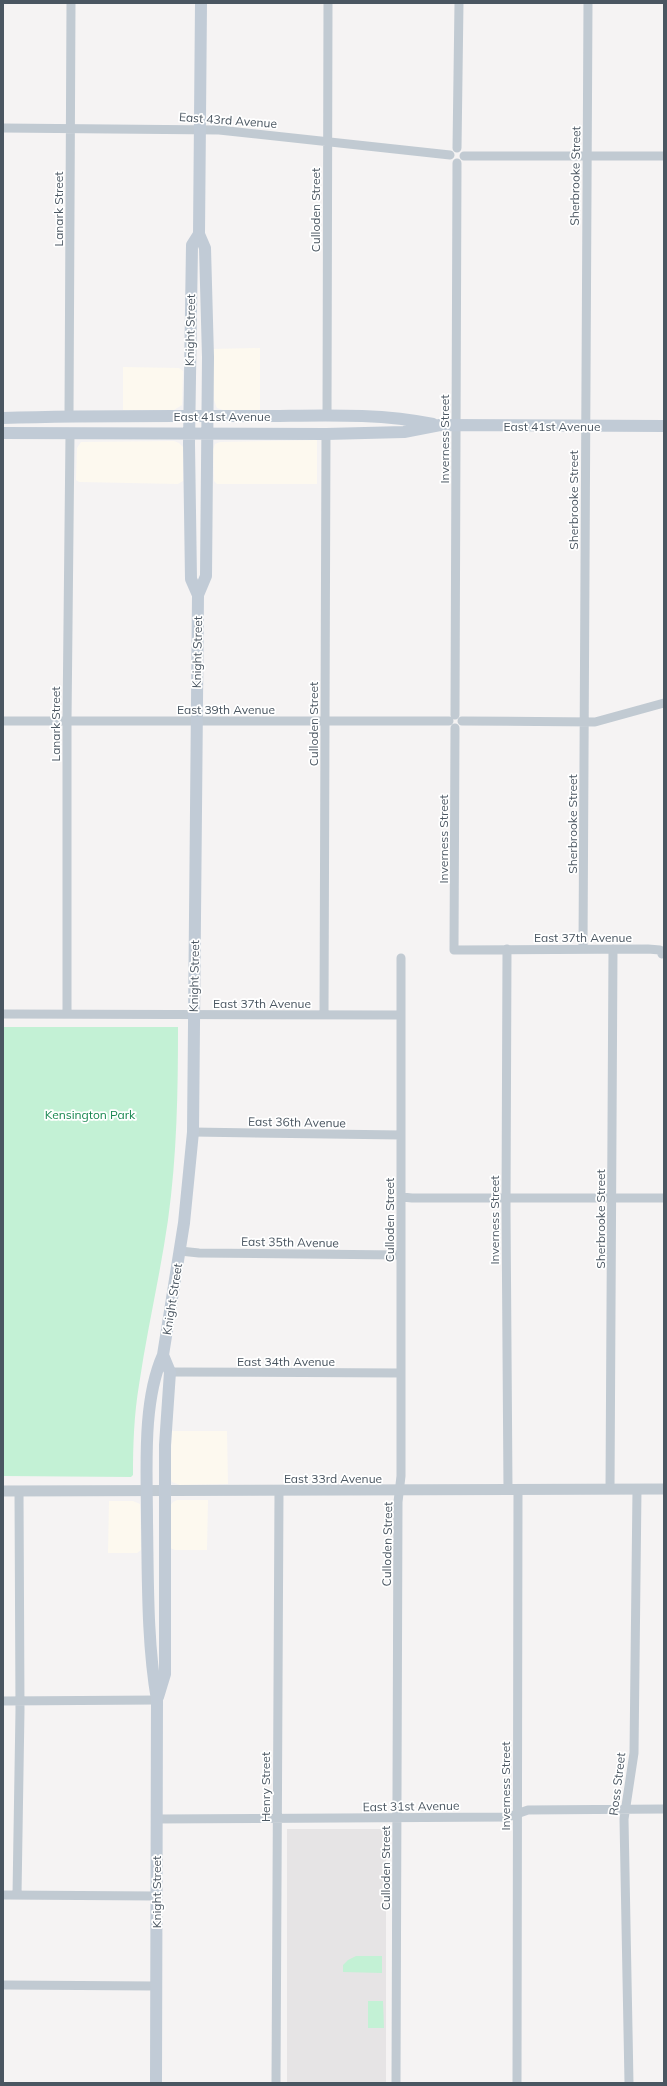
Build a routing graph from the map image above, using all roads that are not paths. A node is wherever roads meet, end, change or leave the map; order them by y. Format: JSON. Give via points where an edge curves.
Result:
{"nodes":[{"id":1,"x":71,"y":3,"type":"edge"},
{"id":2,"x":201,"y":3,"type":"edge"},
{"id":3,"x":328,"y":3,"type":"edge"},
{"id":4,"x":459,"y":3,"type":"edge"},
{"id":5,"x":588,"y":3,"type":"edge"},
{"id":6,"x":3,"y":128,"type":"edge"},
{"id":7,"x":70,"y":129,"type":"junction"},
{"id":8,"x":200,"y":129,"type":"junction"},
{"id":9,"x":327,"y":141,"type":"junction"},
{"id":10,"x":457,"y":148,"type":"junction"},
{"id":11,"x":450,"y":155,"type":"junction"},
{"id":12,"x":464,"y":156,"type":"junction"},
{"id":13,"x":587,"y":156,"type":"junction"},
{"id":14,"x":664,"y":156,"type":"edge"},
{"id":15,"x":457,"y":162,"type":"junction"},
{"id":16,"x":199,"y":234,"type":"junction"},
{"id":17,"x":69,"y":416,"type":"junction"},
{"id":18,"x":189,"y":416,"type":"junction"},
{"id":19,"x":207,"y":416,"type":"junction"},
{"id":20,"x":327,"y":416,"type":"junction"},
{"id":21,"x":3,"y":418,"type":"edge"},
{"id":22,"x":440,"y":425,"type":"junction"},
{"id":23,"x":456,"y":426,"type":"junction"},
{"id":24,"x":585,"y":426,"type":"junction"},
{"id":25,"x":664,"y":426,"type":"edge"},
{"id":26,"x":3,"y":433,"type":"edge"},
{"id":27,"x":70,"y":434,"type":"junction"},
{"id":28,"x":189,"y":434,"type":"junction"},
{"id":29,"x":207,"y":434,"type":"junction"},
{"id":30,"x":326,"y":434,"type":"junction"},
{"id":31,"x":198,"y":595,"type":"junction"},
{"id":32,"x":664,"y":703,"type":"edge"},
{"id":33,"x":3,"y":721,"type":"edge"},
{"id":34,"x":67,"y":721,"type":"junction"},
{"id":35,"x":197,"y":721,"type":"junction"},
{"id":36,"x":325,"y":721,"type":"junction"},
{"id":37,"x":453,"y":721,"type":"junction"},
{"id":38,"x":584,"y":723,"type":"junction"},
{"id":39,"x":507,"y":949,"type":"junction"},
{"id":40,"x":583,"y":949,"type":"junction"},
{"id":41,"x":613,"y":949,"type":"junction"},
{"id":42,"x":454,"y":950,"type":"joint"},
{"id":43,"x":662,"y":954,"type":"dead end"},
{"id":44,"x":401,"y":958,"type":"dead end"},
{"id":45,"x":3,"y":1014,"type":"edge"},
{"id":46,"x":67,"y":1014,"type":"junction"},
{"id":47,"x":324,"y":1014,"type":"junction"},
{"id":48,"x":194,"y":1015,"type":"junction"},
{"id":49,"x":401,"y":1015,"type":"junction"},
{"id":50,"x":192,"y":1132,"type":"junction"},
{"id":51,"x":401,"y":1135,"type":"junction"},
{"id":52,"x":402,"y":1197,"type":"junction"},
{"id":53,"x":506,"y":1198,"type":"junction"},
{"id":54,"x":612,"y":1198,"type":"junction"},
{"id":55,"x":664,"y":1198,"type":"edge"},
{"id":56,"x":180,"y":1251,"type":"junction"},
{"id":57,"x":401,"y":1255,"type":"junction"},
{"id":58,"x":163,"y":1355,"type":"junction"},
{"id":59,"x":170,"y":1372,"type":"junction"},
{"id":60,"x":401,"y":1374,"type":"junction"},
{"id":61,"x":610,"y":1489,"type":"junction"},
{"id":62,"x":637,"y":1489,"type":"junction"},
{"id":63,"x":664,"y":1489,"type":"edge"},
{"id":64,"x":513,"y":1490,"type":"junction"},
{"id":65,"x":3,"y":1491,"type":"edge"},
{"id":66,"x":19,"y":1491,"type":"junction"},
{"id":67,"x":400,"y":1491,"type":"junction"},
{"id":68,"x":147,"y":1492,"type":"junction"},
{"id":69,"x":165,"y":1492,"type":"junction"},
{"id":70,"x":279,"y":1492,"type":"junction"},
{"id":71,"x":157,"y":1700,"type":"junction"},
{"id":72,"x":3,"y":1701,"type":"edge"},
{"id":73,"x":20,"y":1701,"type":"junction"},
{"id":74,"x":625,"y":1809,"type":"junction"},
{"id":75,"x":664,"y":1809,"type":"edge"},
{"id":76,"x":517,"y":1814,"type":"junction"},
{"id":77,"x":397,"y":1818,"type":"junction"},
{"id":78,"x":156,"y":1819,"type":"junction"},
{"id":79,"x":277,"y":1819,"type":"junction"},
{"id":80,"x":3,"y":1895,"type":"edge"},
{"id":81,"x":17,"y":1895,"type":"junction"},
{"id":82,"x":156,"y":1896,"type":"junction"},
{"id":83,"x":3,"y":1985,"type":"edge"},
{"id":84,"x":156,"y":1986,"type":"junction"},
{"id":85,"x":156,"y":2083,"type":"edge"},
{"id":86,"x":276,"y":2083,"type":"edge"},
{"id":87,"x":396,"y":2083,"type":"edge"},
{"id":88,"x":517,"y":2083,"type":"edge"},
{"id":89,"x":629,"y":2083,"type":"edge"}],
"edges":[{"from":1,"to":7,"type":"street","name":"Lanark Street"},
{"from":2,"to":8,"type":"main road","name":"Knight Street"},
{"from":3,"to":9,"type":"street","name":"Culloden Street"},
{"from":4,"to":10,"type":"street"},
{"from":5,"to":13,"type":"street","name":"Sherbrooke Street"},
{"from":6,"to":7,"type":"street","name":"East 43rd Avenue"},
{"from":7,"to":8,"type":"street","name":"East 43rd Avenue"},
{"from":7,"to":17,"type":"street","name":"Lanark Street"},
{"from":8,"to":9,"type":"street","name":"East 43rd Avenue"},
{"from":8,"to":16,"type":"main road","name":"Knight Street"},
{"from":9,"to":11,"type":"street","name":"East 43rd Avenue"},
{"from":9,"to":20,"type":"street","name":"Culloden Street"},
{"from":10,"to":11,"type":"street","via":[[452,150]]},
{"from":10,"to":12,"type":"street"},
{"from":11,"to":15,"type":"street","via":[[452,160]]},
{"from":12,"to":13,"type":"street"},
{"from":12,"to":15,"type":"street","via":[[462,161]]},
{"from":13,"to":14,"type":"street"},
{"from":13,"to":24,"type":"street","name":"Sherbrooke Street"},
{"from":15,"to":23,"type":"street","name":"Inverness Street"},
{"from":16,"to":18,"type":"main road","name":"Knight Street","via":[[192,245]]},
{"from":16,"to":19,"type":"main road","name":"Knight Street","via":[[205,248]]},
{"from":17,"to":18,"type":"main road","name":"East 41st Avenue"},
{"from":17,"to":21,"type":"main road","name":"East 41st Avenue"},
{"from":18,"to":19,"type":"main road","name":"East 41st Avenue"},
{"from":18,"to":28,"type":"main road","name":"Knight Street"},
{"from":19,"to":20,"type":"main road","name":"East 41st Avenue"},
{"from":19,"to":29,"type":"main road","name":"Knight Street"},
{"from":20,"to":22,"type":"main road","name":"East 41st Avenue","via":[[404,418]]},
{"from":22,"to":23,"type":"main road","name":"East 41st Avenue"},
{"from":22,"to":30,"type":"main road","name":"East 41st Avenue","via":[[404,432]]},
{"from":23,"to":24,"type":"main road","name":"East 41st Avenue"},
{"from":23,"to":37,"type":"street","name":"Inverness Street"},
{"from":24,"to":25,"type":"main road","name":"East 41st Avenue"},
{"from":24,"to":38,"type":"street","name":"Sherbrooke Street"},
{"from":26,"to":27,"type":"main road","name":"East 41st Avenue"},
{"from":27,"to":28,"type":"main road","name":"East 41st Avenue"},
{"from":27,"to":34,"type":"street","name":"Lanark Street"},
{"from":28,"to":29,"type":"main road","name":"East 41st Avenue"},
{"from":28,"to":31,"type":"main road","name":"Knight Street","via":[[191,579]]},
{"from":29,"to":30,"type":"main road","name":"East 41st Avenue"},
{"from":29,"to":31,"type":"main road","name":"Knight Street","via":[[206,576]]},
{"from":30,"to":36,"type":"street","name":"Culloden Street"},
{"from":31,"to":35,"type":"main road","name":"Knight Street"},
{"from":32,"to":38,"type":"street"},
{"from":33,"to":34,"type":"street","name":"East 39th Avenue"},
{"from":34,"to":35,"type":"street","name":"East 39th Avenue"},
{"from":34,"to":46,"type":"street","name":"Lanark Street"},
{"from":35,"to":36,"type":"street","name":"East 39th Avenue"},
{"from":35,"to":48,"type":"main road","name":"Knight Street"},
{"from":36,"to":37,"type":"street","name":"East 39th Avenue"},
{"from":36,"to":47,"type":"street","name":"Culloden Street"},
{"from":37,"to":38,"type":"street","via":[[460,726],[462,721]]},
{"from":37,"to":42,"type":"street","name":"Inverness Street"},
{"from":38,"to":40,"type":"street","name":"Sherbrooke Street"},
{"from":39,"to":40,"type":"street","name":"East 37th Avenue"},
{"from":39,"to":42,"type":"street","name":"East 37th Avenue"},
{"from":39,"to":53,"type":"street","name":"Inverness Street"},
{"from":40,"to":41,"type":"street","name":"East 37th Avenue"},
{"from":41,"to":43,"type":"street","name":"East 37th Avenue","via":[[660,950]]},
{"from":41,"to":54,"type":"street","name":"Sherbrooke Street"},
{"from":44,"to":49,"type":"street","name":"Culloden Street"},
{"from":45,"to":46,"type":"street","name":"East 37th Avenue"},
{"from":46,"to":48,"type":"street","name":"East 37th Avenue"},
{"from":47,"to":48,"type":"street","name":"East 37th Avenue"},
{"from":47,"to":49,"type":"street","name":"East 37th Avenue"},
{"from":48,"to":50,"type":"main road","name":"Knight Street"},
{"from":49,"to":51,"type":"street","name":"Culloden Street"},
{"from":50,"to":51,"type":"street","name":"East 36th Avenue"},
{"from":50,"to":56,"type":"main road","name":"Knight Street"},
{"from":51,"to":52,"type":"street","name":"Culloden Street"},
{"from":52,"to":53,"type":"street"},
{"from":52,"to":57,"type":"street","name":"Culloden Street"},
{"from":53,"to":54,"type":"street"},
{"from":53,"to":64,"type":"street","name":"Inverness Street"},
{"from":54,"to":55,"type":"street"},
{"from":54,"to":61,"type":"street","name":"Sherbrooke Street"},
{"from":56,"to":57,"type":"street","name":"East 35th Avenue"},
{"from":56,"to":58,"type":"main road","name":"Knight Street"},
{"from":57,"to":60,"type":"street","name":"Culloden Street"},
{"from":58,"to":59,"type":"main road","name":"Knight Street"},
{"from":58,"to":68,"type":"main road","name":"Knight Street","via":[[156,1370],[150,1414]]},
{"from":59,"to":60,"type":"street","name":"East 34th Avenue"},
{"from":59,"to":69,"type":"main road","name":"Knight Street"},
{"from":60,"to":67,"type":"street","name":"Culloden Street"},
{"from":61,"to":62,"type":"street","name":"East 33rd Avenue"},
{"from":61,"to":64,"type":"street","name":"East 33rd Avenue"},
{"from":62,"to":63,"type":"street","name":"East 33rd Avenue"},
{"from":62,"to":74,"type":"street","name":"Ross Street","via":[[634,1753]]},
{"from":64,"to":67,"type":"street","name":"East 33rd Avenue"},
{"from":64,"to":76,"type":"street","name":"Inverness Street"},
{"from":65,"to":66,"type":"street","name":"East 33rd Avenue"},
{"from":66,"to":68,"type":"street","name":"East 33rd Avenue"},
{"from":66,"to":73,"type":"street"},
{"from":67,"to":70,"type":"street","name":"East 33rd Avenue"},
{"from":67,"to":77,"type":"street","name":"Culloden Street"},
{"from":68,"to":69,"type":"street","name":"East 33rd Avenue"},
{"from":68,"to":71,"type":"main road","name":"Knight Street","via":[[152,1674]]},
{"from":69,"to":70,"type":"street","name":"East 33rd Avenue"},
{"from":69,"to":71,"type":"main road","name":"Knight Street","via":[[165,1674]]},
{"from":70,"to":79,"type":"street","name":"Henry Street"},
{"from":71,"to":73,"type":"street"},
{"from":71,"to":78,"type":"main road","name":"Knight Street"},
{"from":72,"to":73,"type":"street"},
{"from":73,"to":81,"type":"street"},
{"from":74,"to":75,"type":"street","name":"East 31st Avenue"},
{"from":74,"to":76,"type":"street","name":"East 31st Avenue","via":[[528,1810]]},
{"from":74,"to":89,"type":"street","name":"Ross Street"},
{"from":76,"to":77,"type":"street","name":"East 31st Avenue","via":[[508,1817]]},
{"from":76,"to":88,"type":"street","name":"Inverness Street"},
{"from":77,"to":79,"type":"street","name":"East 31st Avenue"},
{"from":77,"to":87,"type":"street","name":"Culloden Street"},
{"from":78,"to":79,"type":"street","name":"East 31st Avenue"},
{"from":78,"to":82,"type":"main road","name":"Knight Street"},
{"from":79,"to":86,"type":"street","name":"Henry Street"},
{"from":80,"to":81,"type":"street"},
{"from":81,"to":82,"type":"street"},
{"from":82,"to":84,"type":"main road","name":"Knight Street"},
{"from":83,"to":84,"type":"street"},
{"from":84,"to":85,"type":"main road","name":"Knight Street"}]}
